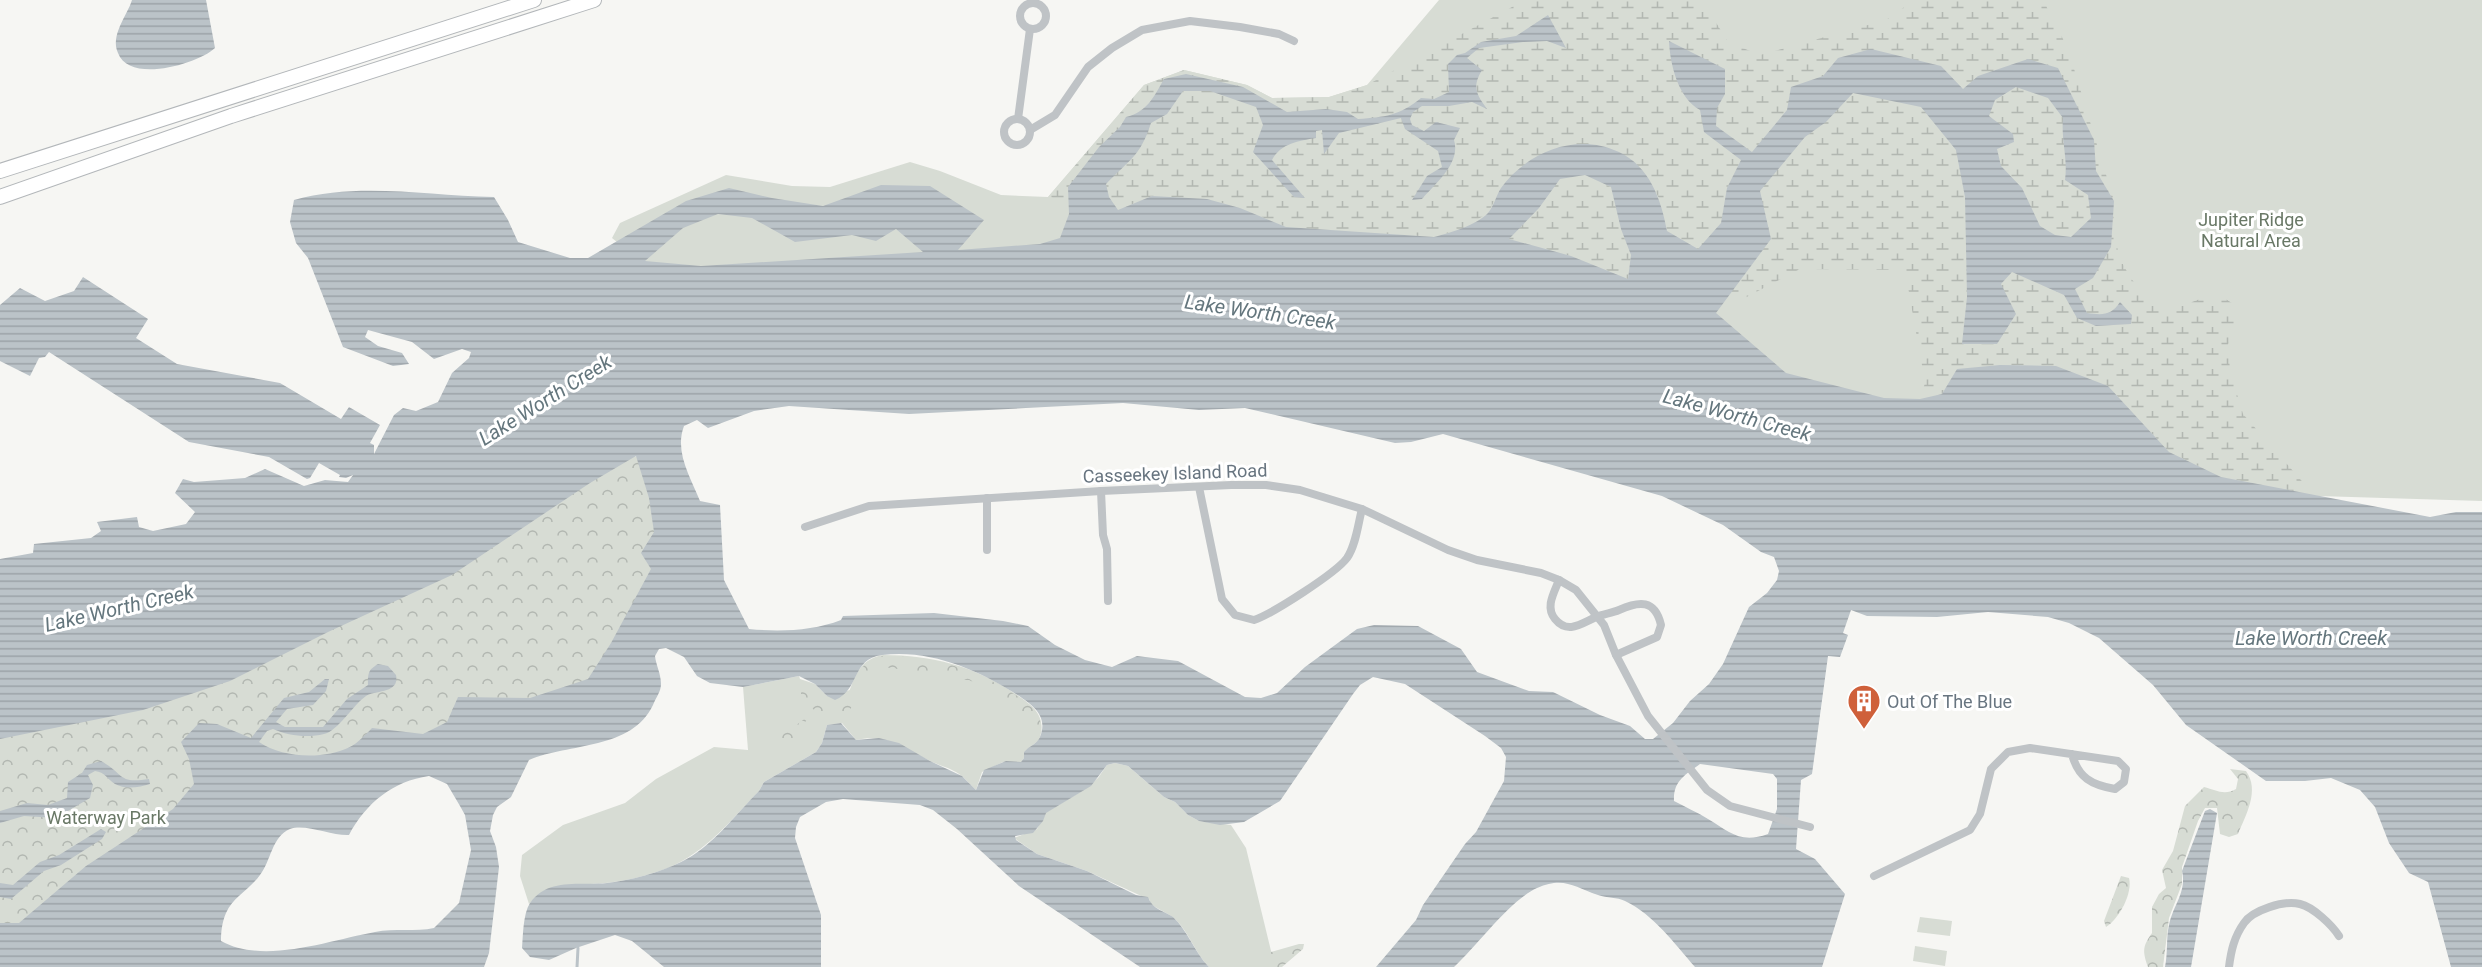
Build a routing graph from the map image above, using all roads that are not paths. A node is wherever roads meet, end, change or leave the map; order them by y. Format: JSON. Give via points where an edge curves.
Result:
{"nodes":[{"id":1,"x":534,"y":0,"type":"edge"},
{"id":2,"x":594,"y":0,"type":"edge"},
{"id":3,"x":582,"y":2,"type":"edge"},
{"id":4,"x":1035,"y":2,"type":"edge"},
{"id":5,"x":1030,"y":29,"type":"junction"},
{"id":6,"x":442,"y":30,"type":"junction"},
{"id":7,"x":1294,"y":41,"type":"dead end"},
{"id":8,"x":357,"y":57,"type":"junction"},
{"id":9,"x":372,"y":70,"type":"junction"},
{"id":10,"x":231,"y":116,"type":"junction"},
{"id":11,"x":1018,"y":119,"type":"junction"},
{"id":12,"x":1030,"y":130,"type":"junction"},
{"id":13,"x":0,"y":171,"type":"edge"},
{"id":14,"x":0,"y":197,"type":"edge"},
{"id":15,"x":1199,"y":487,"type":"junction"},
{"id":16,"x":1101,"y":490,"type":"junction"},
{"id":17,"x":987,"y":498,"type":"junction"},
{"id":18,"x":1362,"y":509,"type":"junction"},
{"id":19,"x":805,"y":527,"type":"dead end"},
{"id":20,"x":987,"y":550,"type":"dead end"},
{"id":21,"x":1559,"y":580,"type":"junction"},
{"id":22,"x":1108,"y":601,"type":"dead end"},
{"id":23,"x":1596,"y":617,"type":"junction"},
{"id":24,"x":1616,"y":656,"type":"junction"},
{"id":25,"x":2072,"y":754,"type":"junction"},
{"id":26,"x":1810,"y":827,"type":"dead end"},
{"id":27,"x":1874,"y":876,"type":"dead end"},
{"id":28,"x":2339,"y":936,"type":"dead end"},
{"id":29,"x":2229,"y":967,"type":"edge"}],
"edges":[{"from":1,"to":6,"type":"main road"},
{"from":2,"to":3,"type":"main road"},
{"from":3,"to":9,"type":"main road"},
{"from":4,"to":5,"type":"street","via":[[1022,8],[1020,18]]},
{"from":4,"to":5,"type":"street","via":[[1046,11],[1046,20],[1042,26]]},
{"from":5,"to":11,"type":"street"},
{"from":6,"to":8,"type":"main road"},
{"from":6,"to":9,"type":"main road","via":[[425,43],[382,57]]},
{"from":7,"to":12,"type":"street","via":[[1279,34],[1190,21],[1142,30],[1088,68],[1055,115]]},
{"from":8,"to":10,"type":"main road","via":[[351,70],[262,100]]},
{"from":8,"to":13,"type":"main road"},
{"from":9,"to":10,"type":"main road"},
{"from":10,"to":14,"type":"main road"},
{"from":11,"to":12,"type":"street"},
{"from":11,"to":12,"type":"street","via":[[1005,125],[1003,135],[1007,142],[1022,145]]},
{"from":15,"to":16,"type":"street","name":"Casseekey Island Road"},
{"from":15,"to":18,"type":"street","name":"Casseekey Island Road","via":[[1266,485],[1300,490]]},
{"from":15,"to":18,"type":"street","via":[[1222,599],[1234,615],[1244,619],[1266,616],[1338,568],[1348,556]]},
{"from":16,"to":17,"type":"street","name":"Casseekey Island Road"},
{"from":16,"to":22,"type":"street"},
{"from":17,"to":19,"type":"street","name":"Casseekey Island Road","via":[[869,506]]},
{"from":17,"to":20,"type":"street"},
{"from":18,"to":21,"type":"street","name":"Casseekey Island Road","via":[[1448,550]]},
{"from":21,"to":23,"type":"street","name":"Casseekey Island Road","via":[[1576,590]]},
{"from":21,"to":23,"type":"street","via":[[1551,602],[1551,614],[1557,622],[1568,628]]},
{"from":23,"to":24,"type":"street","name":"Casseekey Island Road","via":[[1604,626]]},
{"from":23,"to":24,"type":"street","via":[[1631,603],[1644,603],[1659,616],[1657,637]]},
{"from":24,"to":26,"type":"street","name":"Casseekey Island Road","via":[[1648,716],[1707,790],[1721,801]]},
{"from":25,"to":25,"type":"street","via":[[2118,761],[2126,769],[2124,782],[2115,789],[2089,782]]},
{"from":25,"to":27,"type":"street","via":[[2030,748],[2008,752],[1991,769],[1980,814],[1970,830]]},
{"from":28,"to":29,"type":"street","via":[[2330,923],[2300,904],[2264,907],[2245,921],[2233,943]]}]}
